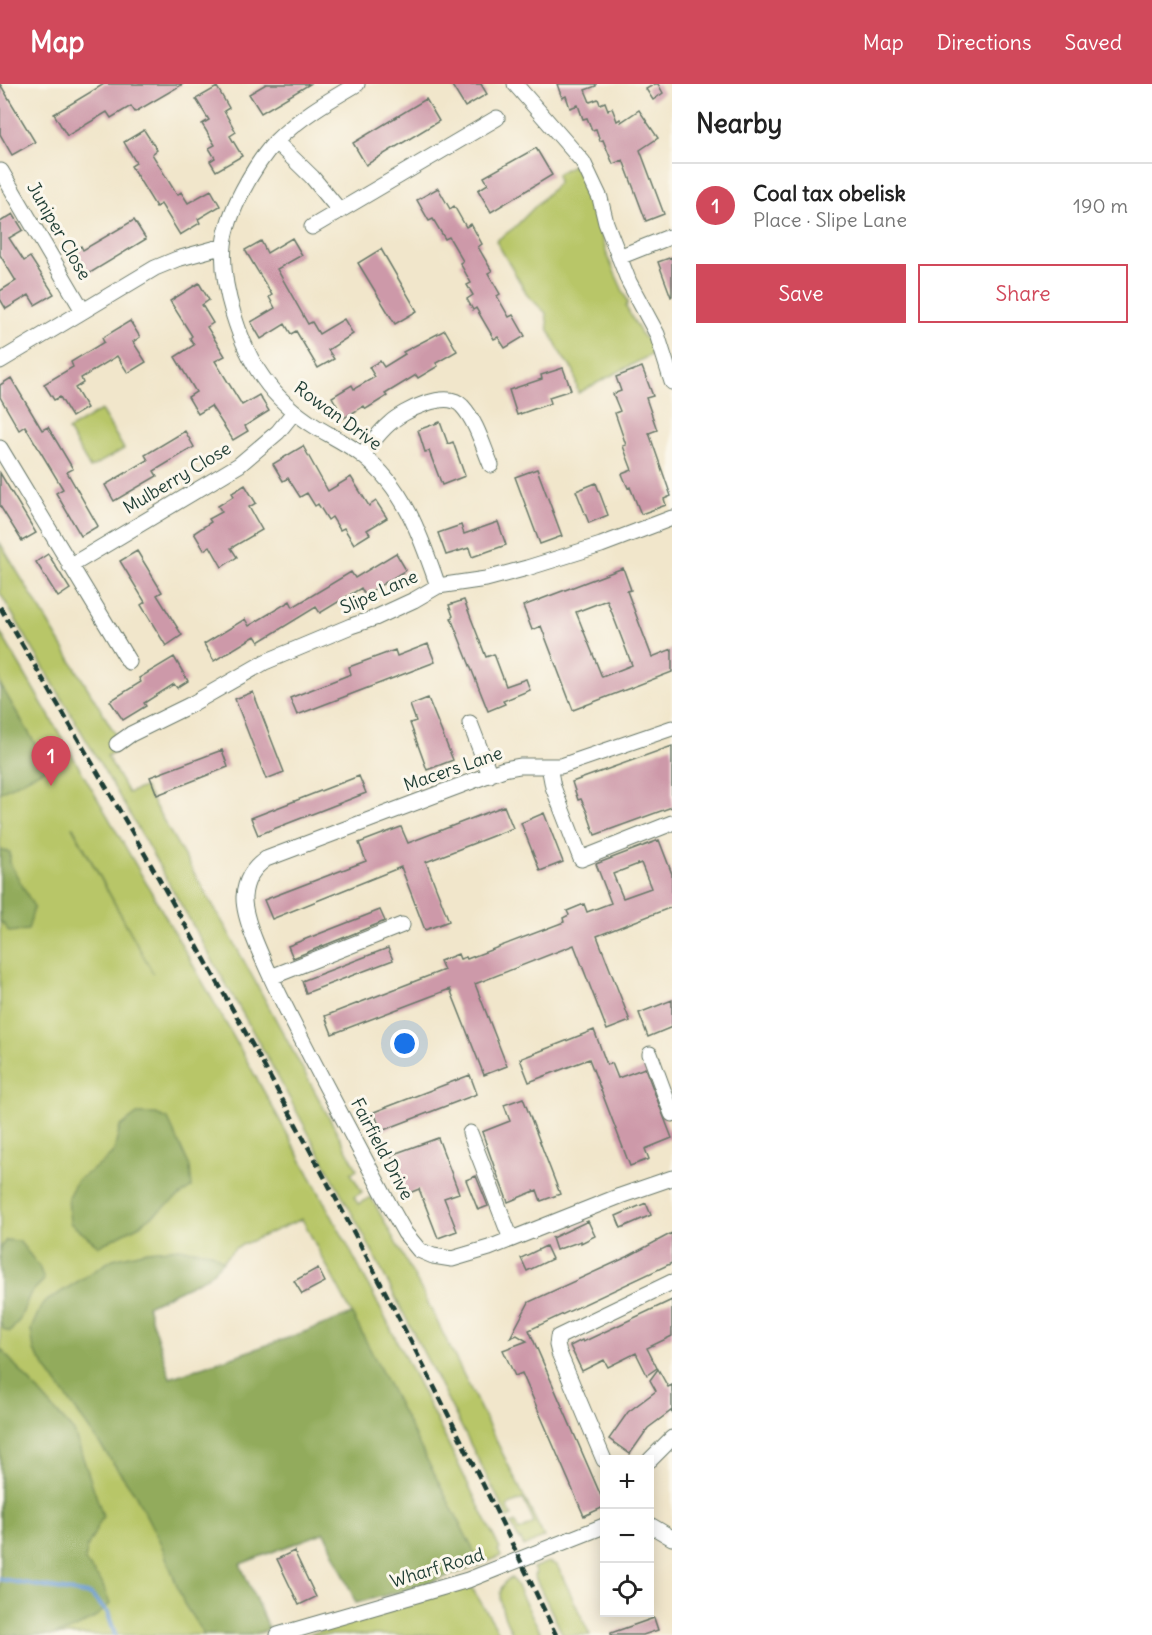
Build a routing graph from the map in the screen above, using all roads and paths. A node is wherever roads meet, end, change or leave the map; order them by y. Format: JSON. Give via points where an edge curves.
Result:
{"nodes":[{"id":1,"x":515,"y":84,"type":"edge"},
{"id":2,"x":354,"y":85,"type":"edge"},
{"id":3,"x":497,"y":118,"type":"dead end"},
{"id":4,"x":276,"y":142,"type":"junction"},
{"id":5,"x":1,"y":171,"type":"edge"},
{"id":6,"x":340,"y":211,"type":"junction"},
{"id":7,"x":312,"y":227,"type":"dead end"},
{"id":8,"x":672,"y":236,"type":"edge"},
{"id":9,"x":224,"y":246,"type":"junction"},
{"id":10,"x":619,"y":257,"type":"junction"},
{"id":11,"x":83,"y":311,"type":"junction"},
{"id":12,"x":0,"y":361,"type":"edge"},
{"id":13,"x":672,"y":382,"type":"edge"},
{"id":14,"x":294,"y":412,"type":"junction"},
{"id":15,"x":0,"y":448,"type":"edge"},
{"id":16,"x":362,"y":455,"type":"junction"},
{"id":17,"x":491,"y":465,"type":"dead end"},
{"id":18,"x":672,"y":518,"type":"edge"},
{"id":19,"x":70,"y":566,"type":"junction"},
{"id":20,"x":438,"y":586,"type":"junction"},
{"id":21,"x":129,"y":662,"type":"dead end"},
{"id":22,"x":470,"y":723,"type":"dead end"},
{"id":23,"x":672,"y":728,"type":"edge"},
{"id":24,"x":117,"y":744,"type":"dead end"},
{"id":25,"x":549,"y":766,"type":"junction"},
{"id":26,"x":490,"y":775,"type":"junction"},
{"id":27,"x":672,"y":823,"type":"edge"},
{"id":28,"x":254,"y":869,"type":"joint"},
{"id":29,"x":402,"y":925,"type":"dead end"},
{"id":30,"x":271,"y":977,"type":"junction"},
{"id":31,"x":650,"y":1054,"type":"dead end"},
{"id":32,"x":672,"y":1114,"type":"edge"},
{"id":33,"x":470,"y":1133,"type":"dead end"},
{"id":34,"x":672,"y":1178,"type":"edge"},
{"id":35,"x":511,"y":1239,"type":"junction"},
{"id":36,"x":672,"y":1282,"type":"edge"},
{"id":37,"x":672,"y":1438,"type":"edge"},
{"id":38,"x":602,"y":1455,"type":"edge"},
{"id":39,"x":654,"y":1456,"type":"edge"},
{"id":40,"x":654,"y":1527,"type":"edge"},
{"id":41,"x":600,"y":1528,"type":"edge"},
{"id":42,"x":672,"y":1538,"type":"edge"},
{"id":43,"x":278,"y":1635,"type":"edge"}],
"edges":[{"from":1,"to":10,"type":"street","via":[[583,162],[600,198]]},
{"from":2,"to":4,"type":"street","name":"Rowan Drive","via":[[303,117]]},
{"from":3,"to":6,"type":"street"},
{"from":4,"to":6,"type":"street"},
{"from":4,"to":9,"type":"street","name":"Rowan Drive","via":[[242,194]]},
{"from":5,"to":11,"type":"street","name":"Juniper Close"},
{"from":6,"to":7,"type":"street"},
{"from":8,"to":10,"type":"street"},
{"from":9,"to":11,"type":"street","name":"Juniper Close","via":[[155,268]]},
{"from":9,"to":14,"type":"street","name":"Rowan Drive","via":[[227,288],[244,345],[263,379]]},
{"from":10,"to":13,"type":"street","via":[[657,334]]},
{"from":11,"to":12,"type":"street","name":"Juniper Close"},
{"from":14,"to":16,"type":"street","name":"Rowan Drive"},
{"from":14,"to":19,"type":"street","name":"Mulberry Close","via":[[278,432],[239,465]]},
{"from":15,"to":19,"type":"street"},
{"from":16,"to":17,"type":"street","via":[[398,416],[448,399],[461,404],[466,411]]},
{"from":16,"to":20,"type":"street","name":"Rowan Drive","via":[[403,501]]},
{"from":18,"to":20,"type":"street","name":"Slipe Lane","via":[[527,568]]},
{"from":19,"to":21,"type":"street"},
{"from":20,"to":24,"type":"street","name":"Slipe Lane","via":[[375,618],[265,662]]},
{"from":22,"to":26,"type":"street"},
{"from":23,"to":25,"type":"street","name":"Macers Lane","via":[[561,766]]},
{"from":25,"to":26,"type":"street","name":"Macers Lane","via":[[520,766]]},
{"from":25,"to":27,"type":"street","via":[[553,787],[581,859]]},
{"from":26,"to":28,"type":"street","name":"Macers Lane","via":[[266,859]]},
{"from":28,"to":30,"type":"street","name":"Fairfield Drive","via":[[246,884],[245,904],[255,943]]},
{"from":29,"to":30,"type":"street"},
{"from":30,"to":35,"type":"street","name":"Fairfield Drive","via":[[391,1208],[418,1250],[452,1260]]},
{"from":31,"to":32,"type":"street"},
{"from":33,"to":35,"type":"street"},
{"from":34,"to":35,"type":"street","name":"Fairfield Drive"},
{"from":36,"to":38,"type":"street","via":[[558,1337],[559,1353]]},
{"from":37,"to":39,"type":"street"},
{"from":40,"to":42,"type":"street"},
{"from":41,"to":43,"type":"street","name":"Wharf Road","via":[[468,1580]]}]}
